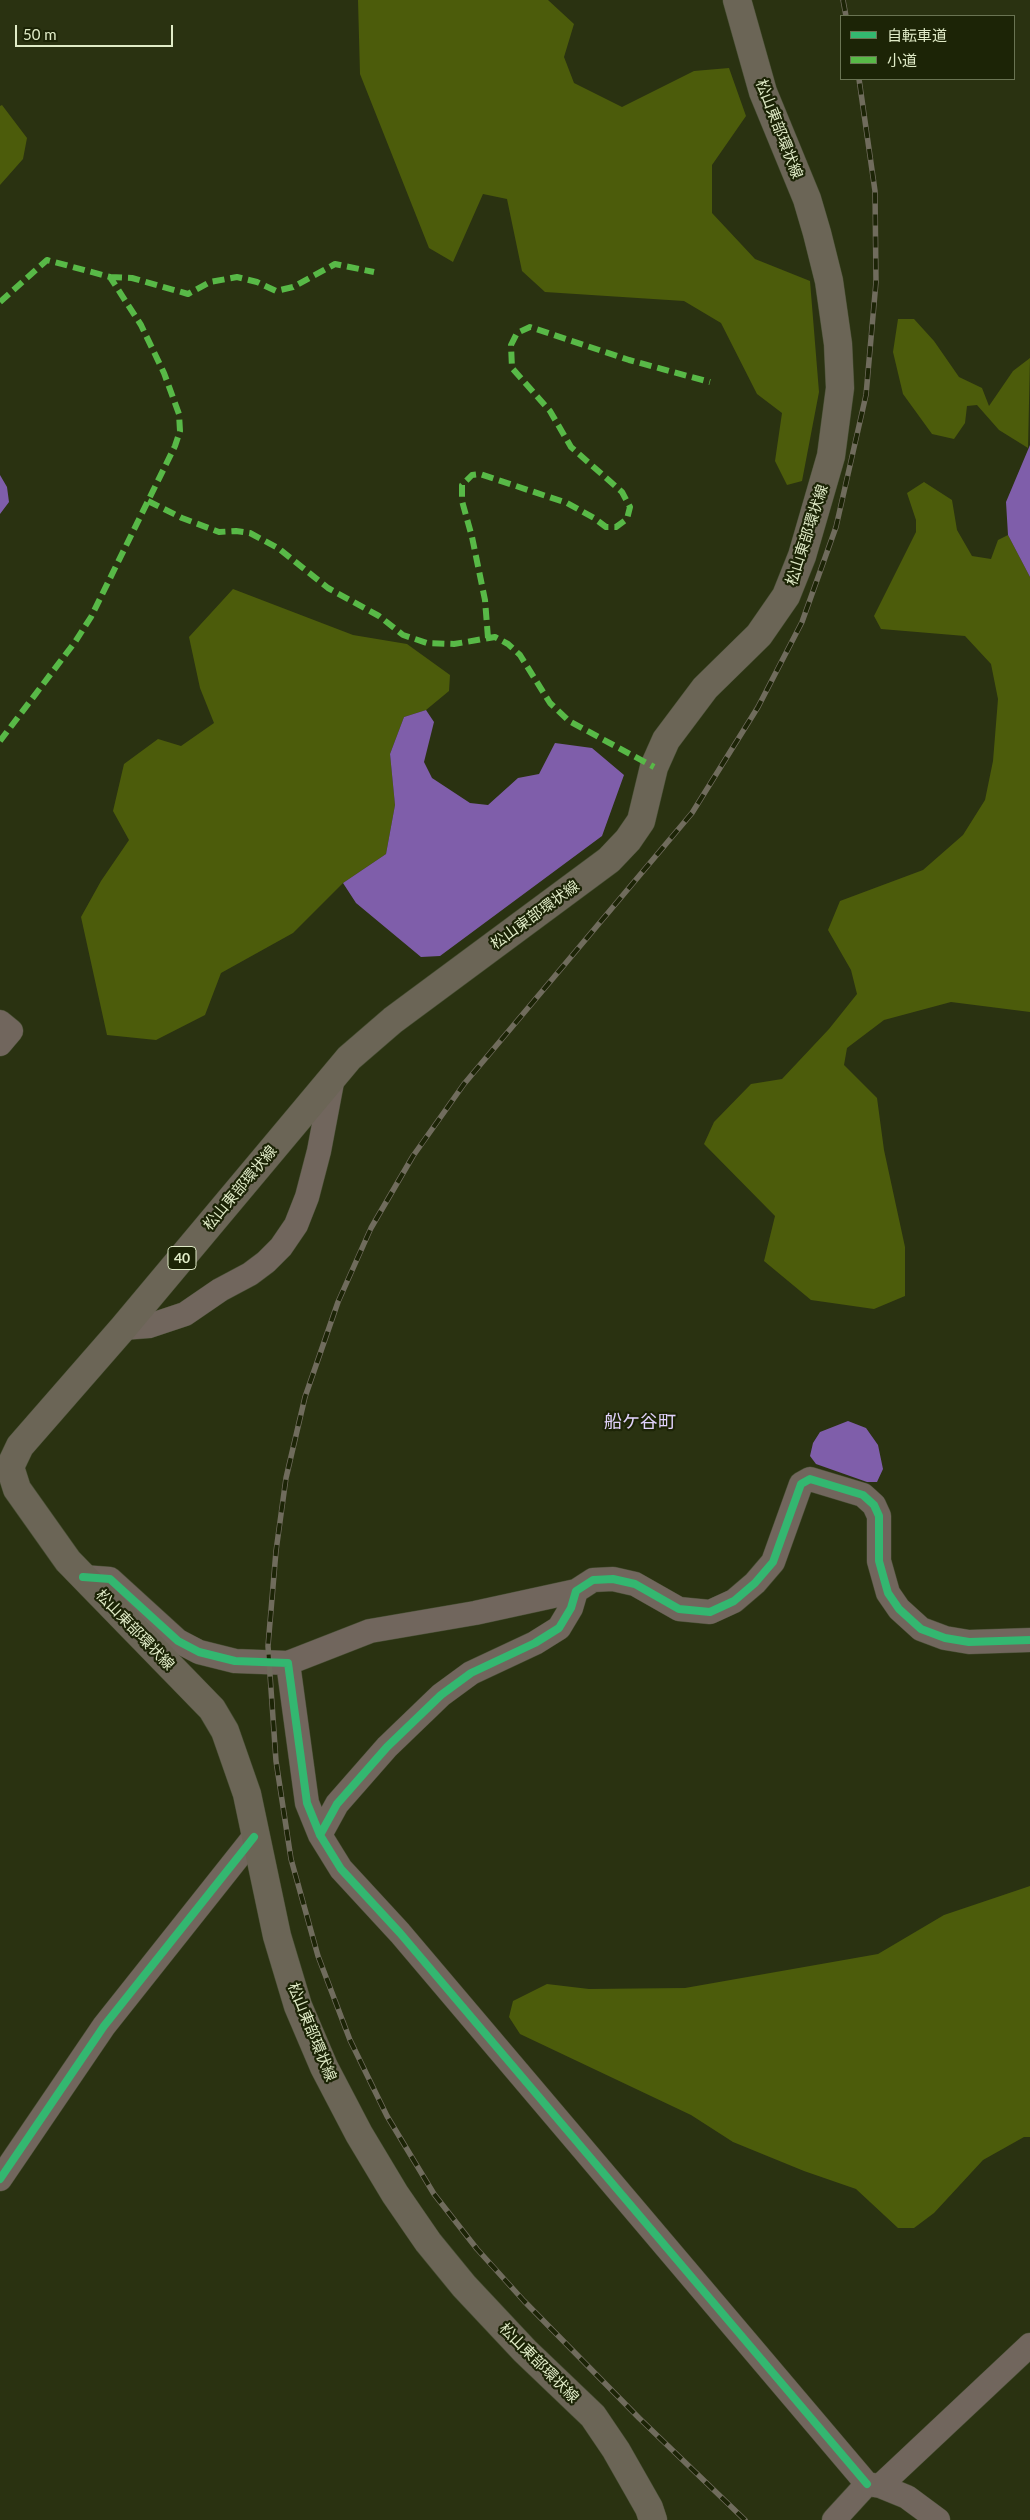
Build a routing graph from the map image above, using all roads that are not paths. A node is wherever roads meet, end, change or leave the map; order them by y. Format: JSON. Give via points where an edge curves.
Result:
{"nodes":[{"id":1,"x":737,"y":0,"type":"edge"},
{"id":2,"x":0,"y":1022,"type":"edge"},
{"id":3,"x":0,"y":1044,"type":"edge"},
{"id":4,"x":333,"y":1077,"type":"junction"},
{"id":5,"x":123,"y":1328,"type":"junction"},
{"id":6,"x":4,"y":1472,"type":"edge"},
{"id":7,"x":83,"y":1577,"type":"junction"},
{"id":8,"x":576,"y":1591,"type":"junction"},
{"id":9,"x":1030,"y":1640,"type":"edge"},
{"id":10,"x":288,"y":1664,"type":"junction"},
{"id":11,"x":320,"y":1835,"type":"junction"},
{"id":12,"x":254,"y":1837,"type":"junction"},
{"id":13,"x":0,"y":2179,"type":"edge"},
{"id":14,"x":1030,"y":2345,"type":"edge"},
{"id":15,"x":874,"y":2485,"type":"junction"},
{"id":16,"x":653,"y":2520,"type":"edge"},
{"id":17,"x":834,"y":2520,"type":"edge"},
{"id":18,"x":938,"y":2520,"type":"edge"}],
"edges":[{"from":1,"to":4,"type":"main road","name":"松山東部環状線","number":"40","via":[[763,92],[807,198],[829,282],[838,344],[840,388],[832,456],[802,556],[786,596],[773,617],[705,688],[666,740],[654,767],[641,821],[628,840],[594,872],[393,1020],[349,1058]]},
{"from":2,"to":3,"type":"street","via":[[10,1031]]},
{"from":4,"to":5,"type":"main road","name":"松山東部環状線","number":"40"},
{"from":4,"to":5,"type":"street","via":[[307,1197],[296,1225],[281,1247],[250,1274],[185,1314],[149,1326]]},
{"from":5,"to":6,"type":"main road","name":"松山東部環状線","number":"40","via":[[20,1446]]},
{"from":6,"to":7,"type":"main road","name":"松山東部環状線","number":"40"},
{"from":7,"to":10,"type":"street","via":[[110,1579],[178,1641],[199,1652],[235,1661]]},
{"from":7,"to":12,"type":"main road","name":"松山東部環状線","number":"40","via":[[212,1709],[238,1763]]},
{"from":8,"to":9,"type":"street","via":[[593,1580],[613,1579],[636,1584],[679,1609],[710,1612],[734,1601],[772,1562],[802,1484],[810,1479],[862,1495],[874,1505],[879,1516],[879,1561],[888,1593],[899,1609],[921,1629],[969,1642]]},
{"from":8,"to":10,"type":"street","via":[[370,1631]]},
{"from":8,"to":11,"type":"street","via":[[571,1608],[559,1628],[471,1673],[441,1695],[387,1747],[337,1804]]},
{"from":10,"to":11,"type":"street","via":[[307,1803]]},
{"from":11,"to":15,"type":"street","via":[[341,1869]]},
{"from":12,"to":13,"type":"street","via":[[104,2026]]},
{"from":12,"to":16,"type":"main road","name":"松山東部環状線","number":"40","via":[[277,1936],[298,2006],[324,2067],[359,2134],[428,2242],[464,2286],[593,2416],[616,2450]]},
{"from":14,"to":15,"type":"street"},
{"from":15,"to":17,"type":"street"},
{"from":15,"to":18,"type":"street","via":[[907,2497]]}]}
